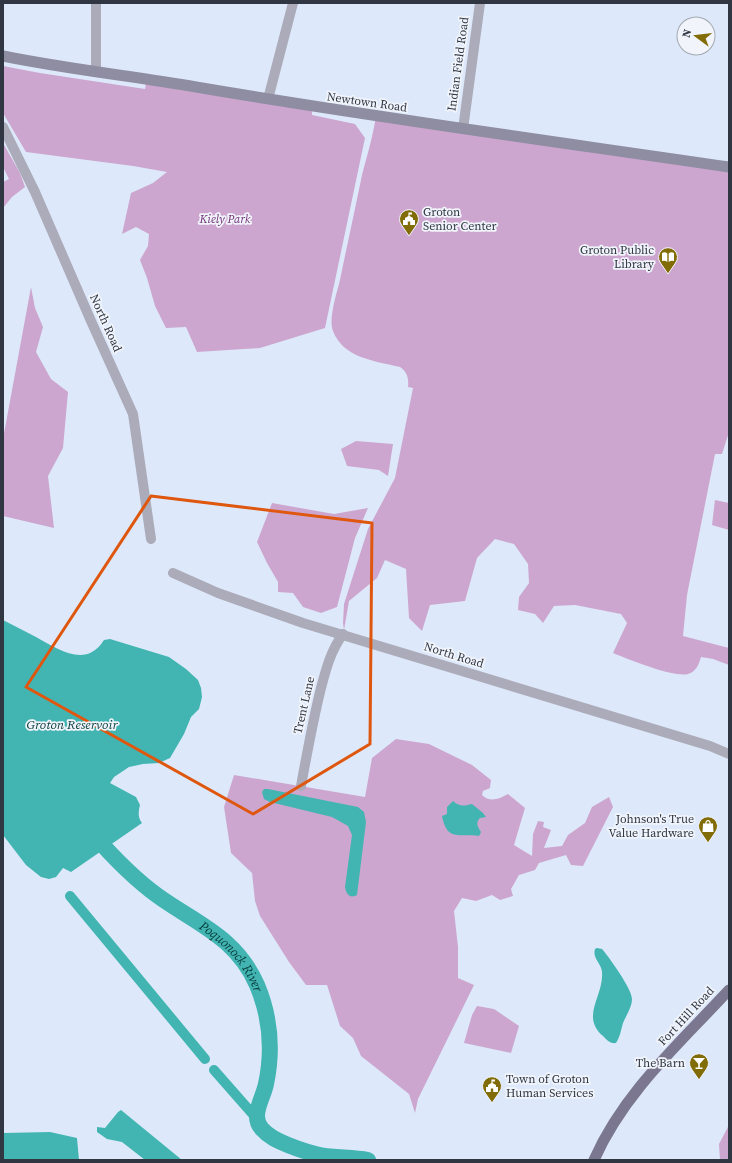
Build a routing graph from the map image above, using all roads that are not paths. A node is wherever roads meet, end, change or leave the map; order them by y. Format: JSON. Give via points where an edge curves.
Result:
{"nodes":[{"id":1,"x":96,"y":3,"type":"edge"},
{"id":2,"x":293,"y":3,"type":"edge"},
{"id":3,"x":480,"y":3,"type":"edge"},
{"id":4,"x":3,"y":56,"type":"edge"},
{"id":5,"x":96,"y":72,"type":"junction"},
{"id":6,"x":268,"y":99,"type":"junction"},
{"id":7,"x":3,"y":128,"type":"edge"},
{"id":8,"x":463,"y":129,"type":"junction"},
{"id":9,"x":729,"y":167,"type":"edge"},
{"id":10,"x":151,"y":538,"type":"dead end"},
{"id":11,"x":173,"y":573,"type":"dead end"},
{"id":12,"x":343,"y":634,"type":"junction"},
{"id":13,"x":729,"y":754,"type":"edge"},
{"id":14,"x":301,"y":786,"type":"dead end"},
{"id":15,"x":729,"y":990,"type":"edge"},
{"id":16,"x":594,"y":1160,"type":"edge"}],
"edges":[{"from":1,"to":5,"type":"street"},
{"from":2,"to":6,"type":"street"},
{"from":3,"to":8,"type":"street","name":"Indian Field Road"},
{"from":4,"to":5,"type":"main road","name":"Newtown Road"},
{"from":5,"to":6,"type":"main road","name":"Newtown Road"},
{"from":6,"to":8,"type":"main road","name":"Newtown Road"},
{"from":7,"to":10,"type":"street","name":"North Road","via":[[35,192],[133,414]]},
{"from":8,"to":9,"type":"main road","name":"Newtown Road"},
{"from":11,"to":12,"type":"street","name":"North Road","via":[[250,605]]},
{"from":12,"to":13,"type":"street","name":"North Road"},
{"from":12,"to":14,"type":"street","name":"Trent Lane","via":[[333,648],[327,665],[311,729]]},
{"from":15,"to":16,"type":"main road","name":"Fort Hill Road","via":[[635,1092],[610,1129]]}]}
